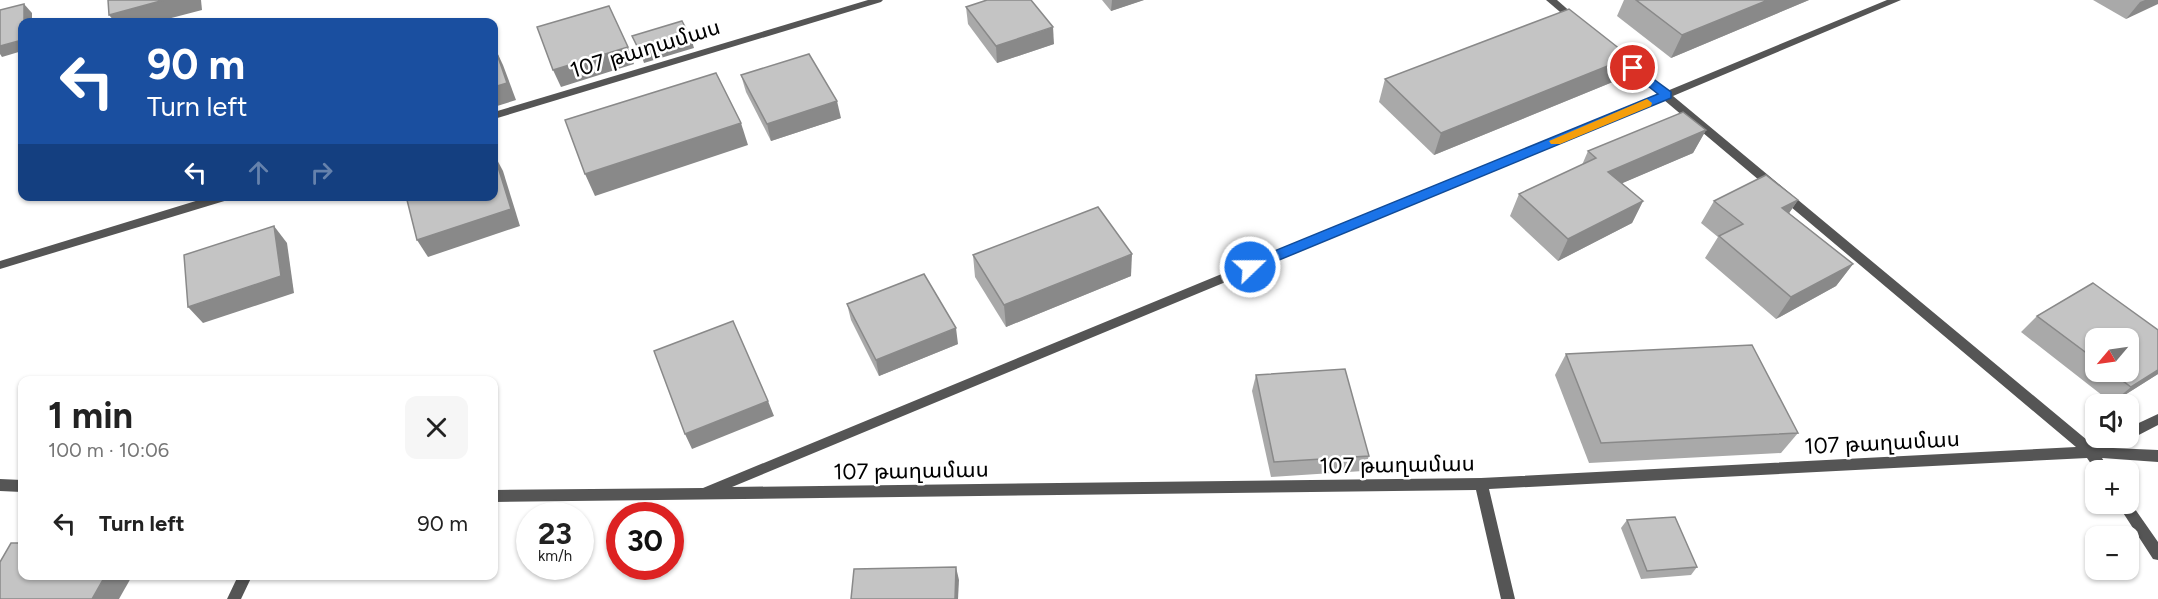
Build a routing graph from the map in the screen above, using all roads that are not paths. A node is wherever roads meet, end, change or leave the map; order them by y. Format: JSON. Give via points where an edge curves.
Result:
{"nodes":[{"id":1,"x":878,"y":0,"type":"edge"},
{"id":2,"x":1551,"y":0,"type":"edge"},
{"id":3,"x":1896,"y":0,"type":"edge"},
{"id":4,"x":1586,"y":29,"type":"edge"},
{"id":5,"x":1604,"y":44,"type":"edge"},
{"id":6,"x":1666,"y":95,"type":"junction"},
{"id":7,"x":498,"y":115,"type":"edge"},
{"id":8,"x":211,"y":201,"type":"edge"},
{"id":9,"x":0,"y":265,"type":"edge"},
{"id":10,"x":2158,"y":419,"type":"edge"},
{"id":11,"x":2139,"y":428,"type":"edge"},
{"id":12,"x":2099,"y":448,"type":"edge"},
{"id":13,"x":2091,"y":452,"type":"junction"},
{"id":14,"x":2158,"y":456,"type":"edge"},
{"id":15,"x":2096,"y":460,"type":"edge"},
{"id":16,"x":1481,"y":484,"type":"junction"},
{"id":17,"x":0,"y":485,"type":"edge"},
{"id":18,"x":18,"y":486,"type":"edge"},
{"id":19,"x":702,"y":493,"type":"junction"},
{"id":20,"x":498,"y":496,"type":"edge"},
{"id":21,"x":2132,"y":514,"type":"edge"},
{"id":22,"x":2158,"y":554,"type":"edge"},
{"id":23,"x":243,"y":580,"type":"edge"},
{"id":24,"x":234,"y":599,"type":"edge"},
{"id":25,"x":1508,"y":599,"type":"edge"}],
"edges":[{"from":1,"to":7,"type":"street","name":"107 թաղամաս"},
{"from":2,"to":4,"type":"street"},
{"from":3,"to":6,"type":"street","name":"107 թաղամաս"},
{"from":5,"to":6,"type":"street"},
{"from":6,"to":13,"type":"street"},
{"from":6,"to":19,"type":"street","name":"107 թաղամաս"},
{"from":8,"to":9,"type":"street"},
{"from":10,"to":11,"type":"street"},
{"from":12,"to":13,"type":"street","name":"107 թաղամաս"},
{"from":13,"to":14,"type":"street","name":"107 թաղամաս"},
{"from":13,"to":15,"type":"street"},
{"from":13,"to":16,"type":"street","name":"107 թաղամաս"},
{"from":16,"to":19,"type":"street","name":"107 թաղամաս"},
{"from":16,"to":25,"type":"street"},
{"from":17,"to":18,"type":"street"},
{"from":19,"to":20,"type":"street","name":"107 թաղամաս"},
{"from":21,"to":22,"type":"street"},
{"from":23,"to":24,"type":"street"}]}
